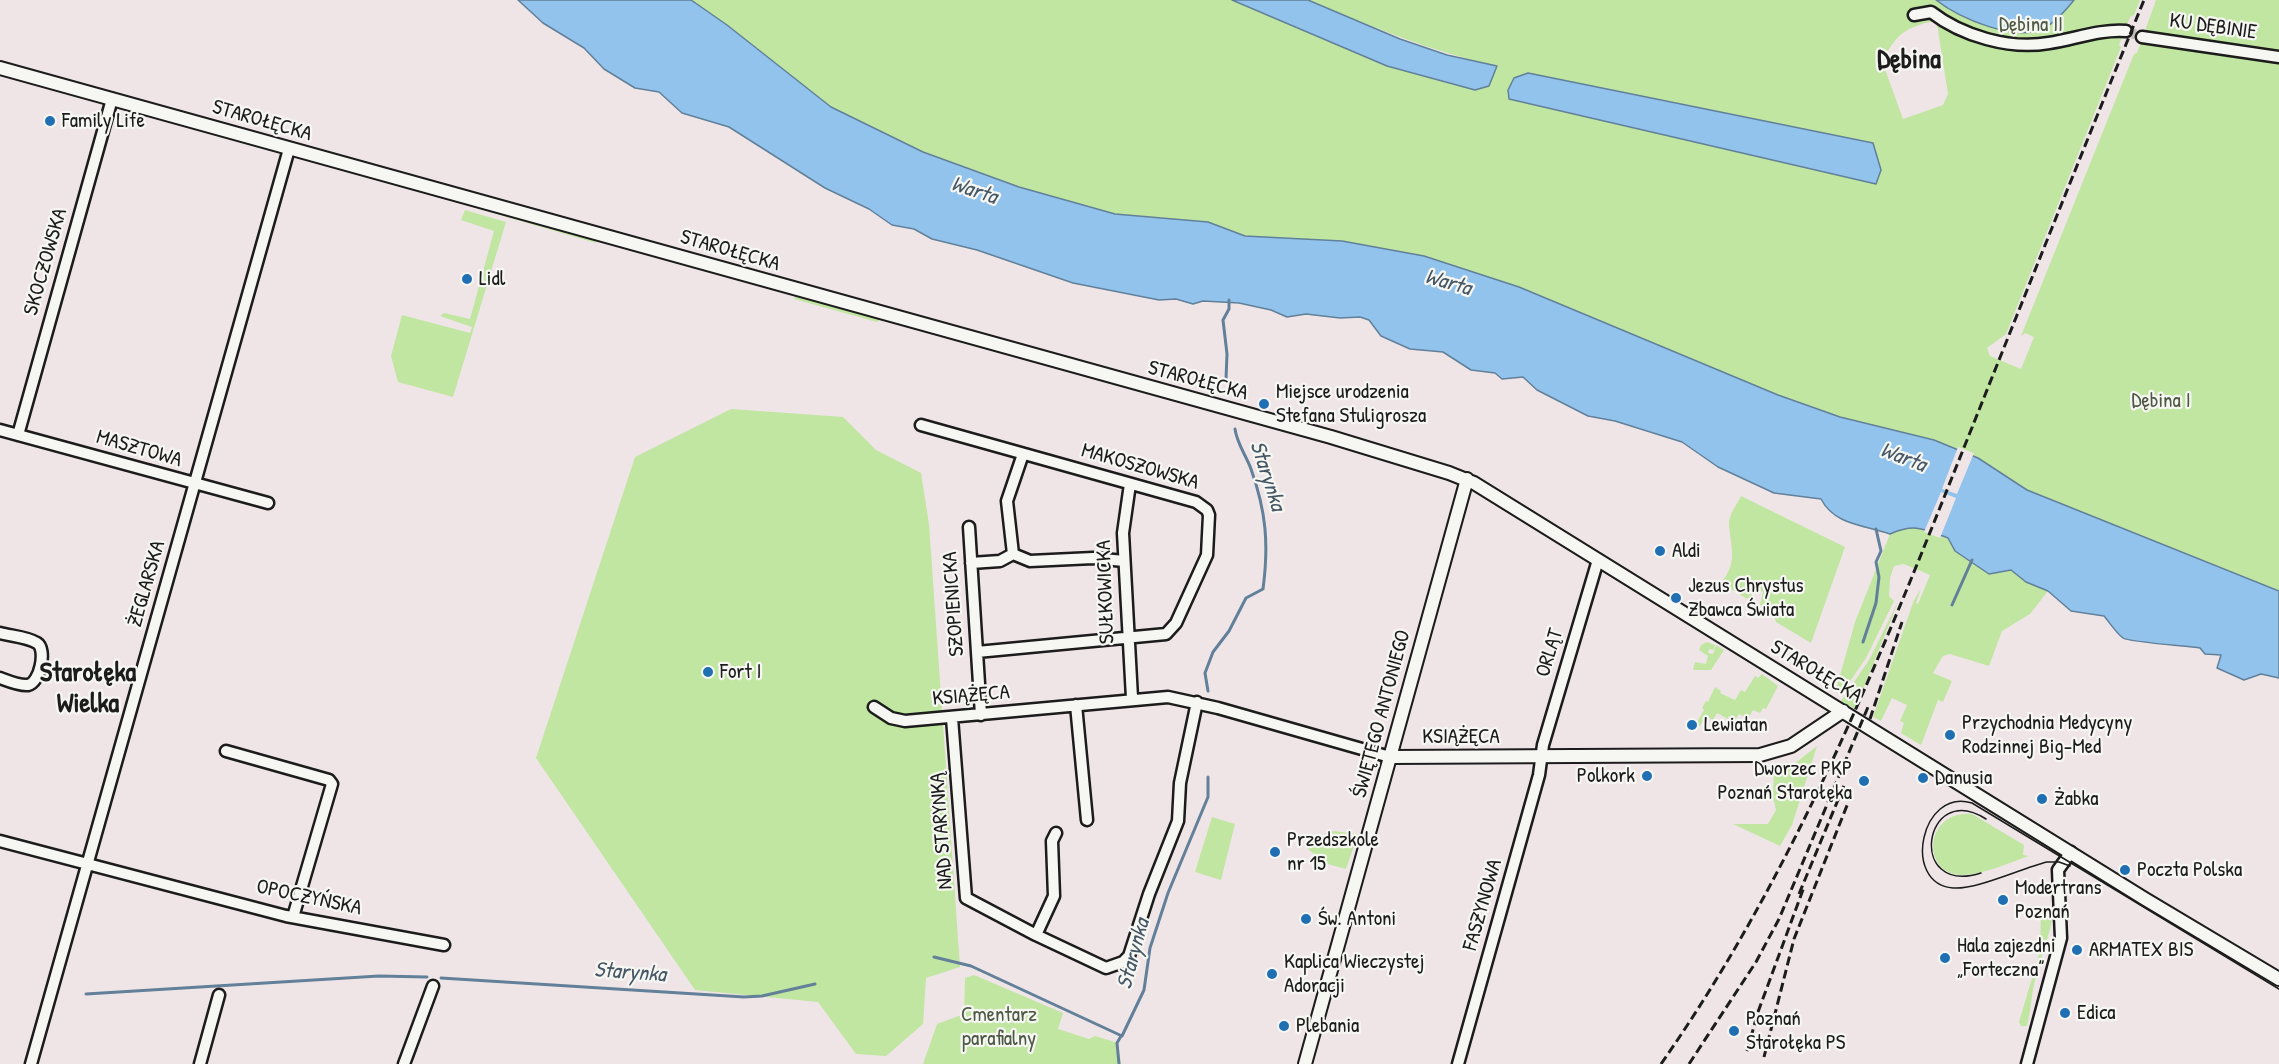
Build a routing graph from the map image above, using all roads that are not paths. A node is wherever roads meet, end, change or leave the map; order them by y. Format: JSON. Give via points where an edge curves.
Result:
{"nodes":[{"id":1,"x":1914,"y":15,"type":"dead end"},
{"id":2,"x":2126,"y":31,"type":"tunnel mouth"},
{"id":3,"x":2142,"y":37,"type":"tunnel mouth"},
{"id":4,"x":2279,"y":57,"type":"edge"},
{"id":5,"x":0,"y":68,"type":"edge"},
{"id":6,"x":112,"y":99,"type":"junction"},
{"id":7,"x":289,"y":149,"type":"junction"},
{"id":8,"x":921,"y":425,"type":"dead end"},
{"id":9,"x":0,"y":430,"type":"edge"},
{"id":10,"x":18,"y":435,"type":"junction"},
{"id":11,"x":1023,"y":454,"type":"junction"},
{"id":12,"x":1467,"y":479,"type":"junction"},
{"id":13,"x":1130,"y":484,"type":"junction"},
{"id":14,"x":195,"y":485,"type":"junction"},
{"id":15,"x":267,"y":503,"type":"dead end"},
{"id":16,"x":969,"y":527,"type":"dead end"},
{"id":17,"x":1013,"y":554,"type":"junction"},
{"id":18,"x":1598,"y":560,"type":"junction"},
{"id":19,"x":1124,"y":561,"type":"junction"},
{"id":20,"x":971,"y":563,"type":"junction"},
{"id":21,"x":0,"y":633,"type":"edge"},
{"id":22,"x":1127,"y":638,"type":"junction"},
{"id":23,"x":977,"y":652,"type":"junction"},
{"id":24,"x":0,"y":678,"type":"edge"},
{"id":25,"x":1132,"y":698,"type":"junction"},
{"id":26,"x":1197,"y":702,"type":"junction"},
{"id":27,"x":1076,"y":705,"type":"junction"},
{"id":28,"x":874,"y":707,"type":"dead end"},
{"id":29,"x":1843,"y":711,"type":"junction"},
{"id":30,"x":981,"y":715,"type":"junction"},
{"id":31,"x":952,"y":717,"type":"junction"},
{"id":32,"x":226,"y":751,"type":"dead end"},
{"id":33,"x":1391,"y":754,"type":"junction"},
{"id":34,"x":1541,"y":756,"type":"junction"},
{"id":35,"x":1087,"y":820,"type":"dead end"},
{"id":36,"x":1056,"y":833,"type":"dead end"},
{"id":37,"x":0,"y":841,"type":"edge"},
{"id":38,"x":2071,"y":852,"type":"junction"},
{"id":39,"x":87,"y":865,"type":"junction"},
{"id":40,"x":293,"y":917,"type":"junction"},
{"id":41,"x":1036,"y":935,"type":"junction"},
{"id":42,"x":444,"y":945,"type":"dead end"},
{"id":43,"x":2279,"y":979,"type":"edge"},
{"id":44,"x":433,"y":986,"type":"dead end"},
{"id":45,"x":219,"y":995,"type":"dead end"},
{"id":46,"x":32,"y":1064,"type":"edge"},
{"id":47,"x":200,"y":1064,"type":"edge"},
{"id":48,"x":404,"y":1064,"type":"edge"},
{"id":49,"x":1305,"y":1064,"type":"edge"},
{"id":50,"x":1458,"y":1064,"type":"edge"},
{"id":51,"x":2027,"y":1064,"type":"edge"}],
"edges":[{"from":1,"to":2,"type":"street","via":[[1930,12],[1955,29],[2018,44],[2048,44],[2110,30]]},
{"from":3,"to":4,"type":"street","name":"KU DĘBINIE"},
{"from":5,"to":6,"type":"street","name":"STAROŁĘCKA"},
{"from":6,"to":7,"type":"street","name":"STAROŁĘCKA"},
{"from":6,"to":10,"type":"street","name":"SKOCZOWSKA"},
{"from":7,"to":12,"type":"street","name":"STAROŁĘCKA","via":[[1331,437]]},
{"from":7,"to":14,"type":"street","name":"ŻEGLARSKA"},
{"from":8,"to":11,"type":"street","name":"MAKOSZOWSKA"},
{"from":9,"to":10,"type":"street","name":"MASZTOWA"},
{"from":10,"to":14,"type":"street","name":"MASZTOWA"},
{"from":11,"to":13,"type":"street","name":"MAKOSZOWSKA"},
{"from":11,"to":17,"type":"street","via":[[1007,501]]},
{"from":12,"to":18,"type":"street","name":"STAROŁĘCKA"},
{"from":12,"to":33,"type":"street","name":"ŚWIĘTEGO ANTONIEGO"},
{"from":13,"to":19,"type":"street","name":"SUŁKOWICKA","via":[[1124,518]]},
{"from":13,"to":22,"type":"street","name":"MAKOSZOWSKA","via":[[1202,506],[1209,515],[1209,542],[1207,555],[1172,630],[1160,636]]},
{"from":14,"to":15,"type":"street","name":"MASZTOWA"},
{"from":14,"to":39,"type":"street","name":"ŻEGLARSKA"},
{"from":16,"to":20,"type":"street","name":"SZOPIENICKA"},
{"from":17,"to":19,"type":"street","via":[[1030,561]]},
{"from":17,"to":20,"type":"street","via":[[1000,561]]},
{"from":18,"to":29,"type":"street","name":"STAROŁĘCKA"},
{"from":18,"to":34,"type":"street","name":"ORLĄT"},
{"from":19,"to":22,"type":"street","name":"SUŁKOWICKA"},
{"from":20,"to":23,"type":"street","name":"SZOPIENICKA"},
{"from":21,"to":24,"type":"street","via":[[36,642],[43,654],[32,683]]},
{"from":22,"to":23,"type":"street","name":"MAKOSZOWSKA"},
{"from":22,"to":25,"type":"street","name":"SUŁKOWICKA"},
{"from":23,"to":30,"type":"street","name":"SZOPIENICKA"},
{"from":25,"to":26,"type":"street","name":"KSIĄŻĘCA","via":[[1168,697]]},
{"from":25,"to":27,"type":"street","name":"KSIĄŻĘCA"},
{"from":26,"to":33,"type":"street","name":"KSIĄŻĘCA"},
{"from":26,"to":41,"type":"street","name":"NAD STARYNKĄ","via":[[1179,783],[1178,820],[1128,958],[1104,968]]},
{"from":27,"to":30,"type":"street","name":"KSIĄŻĘCA"},
{"from":27,"to":35,"type":"street"},
{"from":28,"to":31,"type":"street","name":"KSIĄŻĘCA","via":[[904,721]]},
{"from":29,"to":34,"type":"street","name":"KSIĄŻĘCA","via":[[1791,746],[1760,755]]},
{"from":29,"to":38,"type":"street","name":"STAROŁĘCKA"},
{"from":30,"to":31,"type":"street","name":"KSIĄŻĘCA"},
{"from":31,"to":41,"type":"street","name":"NAD STARYNKĄ","via":[[966,898]]},
{"from":32,"to":40,"type":"street","via":[[332,784]]},
{"from":33,"to":34,"type":"street","name":"KSIĄŻĘCA"},
{"from":33,"to":49,"type":"street","name":"ŚWIĘTEGO ANTONIEGO"},
{"from":34,"to":50,"type":"street","name":"FASZYNOWA","via":[[1539,775]]},
{"from":36,"to":41,"type":"street","via":[[1052,841],[1054,896]]},
{"from":37,"to":39,"type":"street","name":"OPOCZYŃSKA"},
{"from":38,"to":43,"type":"street","name":"STAROŁĘCKA"},
{"from":38,"to":51,"type":"street","via":[[2058,870],[2061,938]]},
{"from":39,"to":40,"type":"street","name":"OPOCZYŃSKA"},
{"from":39,"to":46,"type":"street","name":"ŻEGLARSKA"},
{"from":40,"to":42,"type":"street","name":"OPOCZYŃSKA"},
{"from":44,"to":48,"type":"street"},
{"from":45,"to":47,"type":"street"}]}
